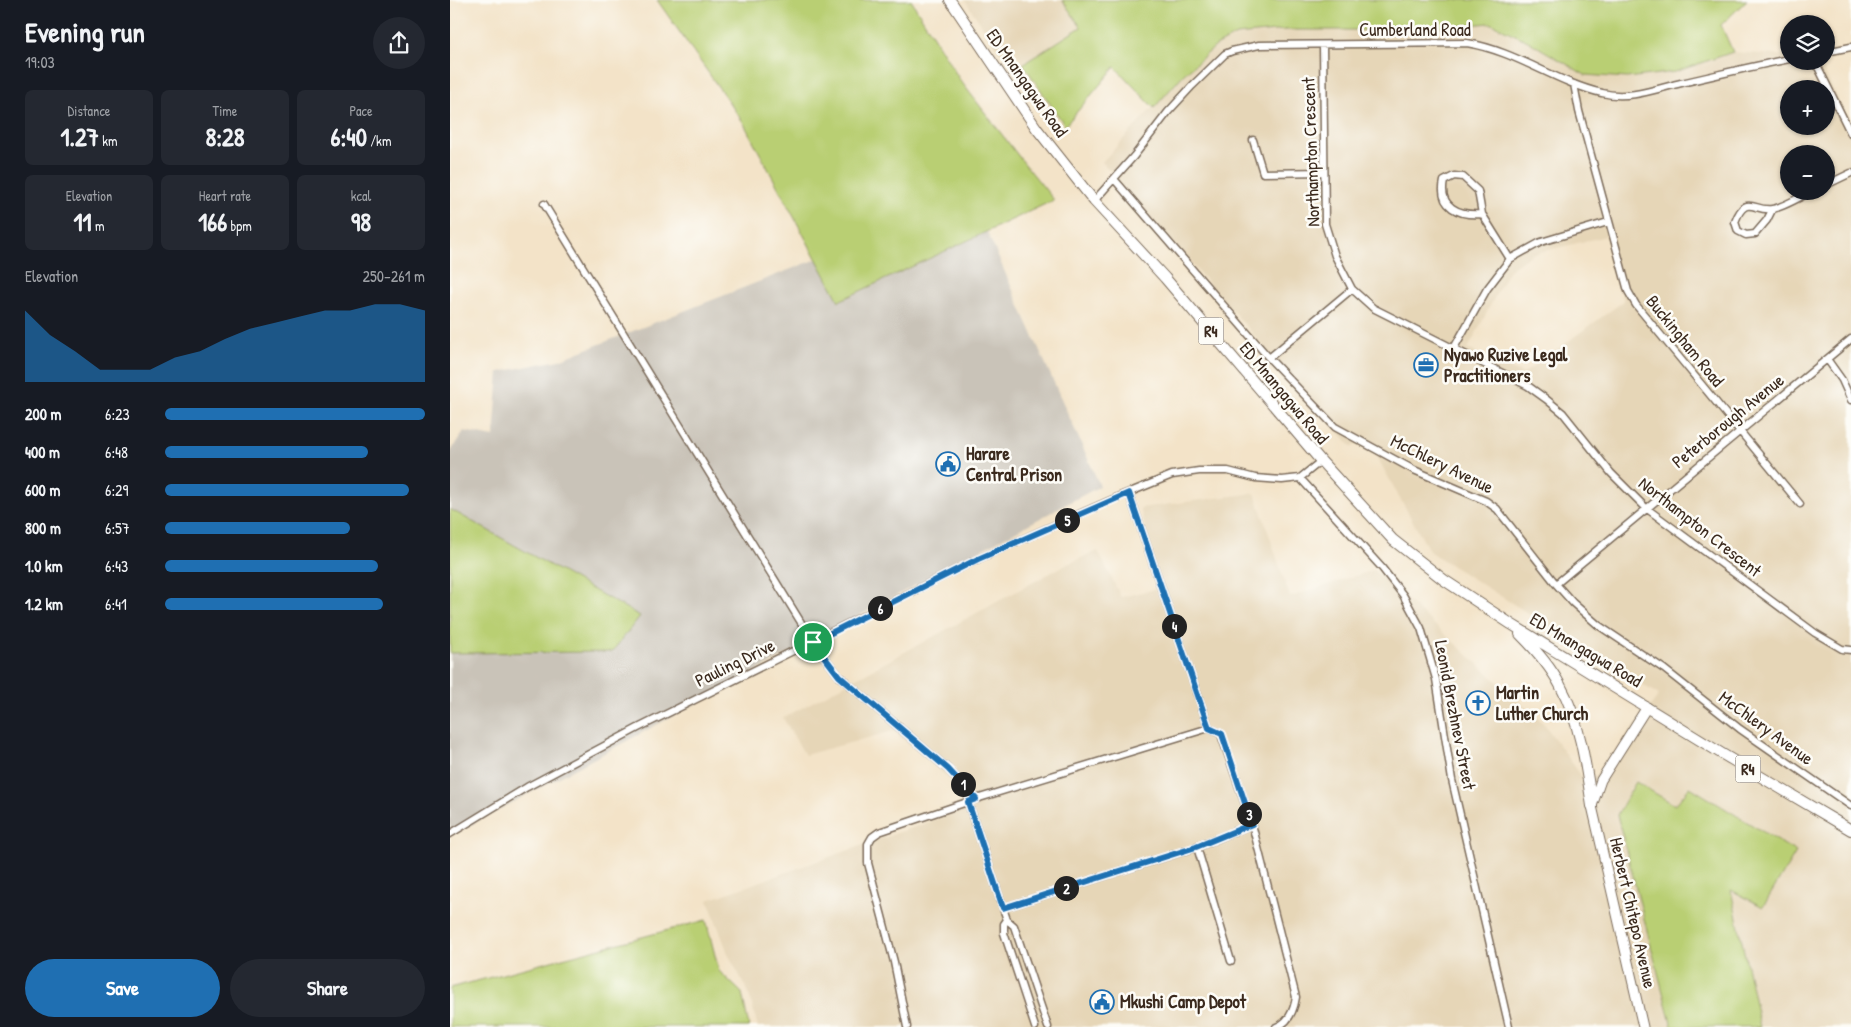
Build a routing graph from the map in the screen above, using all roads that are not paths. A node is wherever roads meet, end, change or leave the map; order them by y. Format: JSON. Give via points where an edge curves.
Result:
{"nodes":[{"id":1,"x":950,"y":0,"type":"edge"},
{"id":2,"x":1323,"y":45,"type":"junction"},
{"id":3,"x":1851,"y":46,"type":"edge"},
{"id":4,"x":1835,"y":50,"type":"edge"},
{"id":5,"x":1780,"y":61,"type":"edge"},
{"id":6,"x":1819,"y":70,"type":"edge"},
{"id":7,"x":1574,"y":84,"type":"junction"},
{"id":8,"x":1851,"y":134,"type":"edge"},
{"id":9,"x":1253,"y":140,"type":"dead end"},
{"id":10,"x":1324,"y":172,"type":"junction"},
{"id":11,"x":1851,"y":174,"type":"edge"},
{"id":12,"x":1114,"y":179,"type":"junction"},
{"id":13,"x":1835,"y":181,"type":"edge"},
{"id":14,"x":1793,"y":200,"type":"edge"},
{"id":15,"x":1094,"y":201,"type":"junction"},
{"id":16,"x":544,"y":204,"type":"dead end"},
{"id":17,"x":1772,"y":210,"type":"junction"},
{"id":18,"x":1482,"y":214,"type":"junction"},
{"id":19,"x":1608,"y":222,"type":"junction"},
{"id":20,"x":1510,"y":259,"type":"junction"},
{"id":21,"x":1352,"y":289,"type":"junction"},
{"id":22,"x":1851,"y":339,"type":"edge"},
{"id":23,"x":1454,"y":348,"type":"junction"},
{"id":24,"x":1269,"y":358,"type":"junction"},
{"id":25,"x":1828,"y":359,"type":"junction"},
{"id":26,"x":1851,"y":400,"type":"edge"},
{"id":27,"x":1740,"y":431,"type":"junction"},
{"id":28,"x":1321,"y":461,"type":"junction"},
{"id":29,"x":1300,"y":478,"type":"junction"},
{"id":30,"x":1129,"y":493,"type":"junction"},
{"id":31,"x":1800,"y":504,"type":"dead end"},
{"id":32,"x":1646,"y":508,"type":"junction"},
{"id":33,"x":1556,"y":584,"type":"junction"},
{"id":34,"x":1510,"y":624,"type":"junction"},
{"id":35,"x":813,"y":642,"type":"junction"},
{"id":36,"x":1851,"y":650,"type":"edge"},
{"id":37,"x":1647,"y":707,"type":"junction"},
{"id":38,"x":1209,"y":728,"type":"junction"},
{"id":39,"x":976,"y":799,"type":"junction"},
{"id":40,"x":968,"y":802,"type":"junction"},
{"id":41,"x":1592,"y":806,"type":"junction"},
{"id":42,"x":1851,"y":806,"type":"edge"},
{"id":43,"x":1252,"y":824,"type":"junction"},
{"id":44,"x":1851,"y":830,"type":"edge"},
{"id":45,"x":450,"y":834,"type":"edge"},
{"id":46,"x":1196,"y":847,"type":"junction"},
{"id":47,"x":1003,"y":908,"type":"junction"},
{"id":48,"x":1007,"y":920,"type":"junction"},
{"id":49,"x":1231,"y":961,"type":"dead end"},
{"id":50,"x":1037,"y":997,"type":"junction"},
{"id":51,"x":1027,"y":1002,"type":"junction"},
{"id":52,"x":907,"y":1027,"type":"edge"},
{"id":53,"x":1035,"y":1027,"type":"edge"},
{"id":54,"x":1048,"y":1027,"type":"edge"},
{"id":55,"x":1276,"y":1027,"type":"edge"},
{"id":56,"x":1509,"y":1027,"type":"edge"},
{"id":57,"x":1643,"y":1027,"type":"edge"}],
"edges":[{"from":1,"to":15,"type":"highway","name":"ED Mnangagwa Road","number":"R4","via":[[1037,129]]},
{"from":2,"to":7,"type":"street","name":"Cumberland Road","via":[[1467,43],[1498,50]]},
{"from":2,"to":10,"type":"street","name":"Northampton Crescent"},
{"from":2,"to":12,"type":"street","name":"Cumberland Road","via":[[1259,45],[1225,54],[1168,112]]},
{"from":3,"to":4,"type":"street"},
{"from":5,"to":7,"type":"street","name":"Cumberland Road","via":[[1631,94],[1603,94]]},
{"from":6,"to":8,"type":"street"},
{"from":7,"to":19,"type":"street","name":"Buckingham Road"},
{"from":9,"to":10,"type":"street","via":[[1263,173]]},
{"from":10,"to":21,"type":"street","name":"Northampton Crescent","via":[[1325,224],[1335,256]]},
{"from":11,"to":13,"type":"street"},
{"from":12,"to":15,"type":"street","name":"Cumberland Road"},
{"from":12,"to":24,"type":"street","name":"McChlery Avenue"},
{"from":14,"to":17,"type":"street"},
{"from":15,"to":28,"type":"highway","name":"ED Mnangagwa Road","number":"R4","via":[[1165,278]]},
{"from":16,"to":35,"type":"street"},
{"from":17,"to":17,"type":"street","via":[[1755,234],[1746,235],[1738,231],[1735,222],[1738,212],[1744,207]]},
{"from":18,"to":18,"type":"street","via":[[1460,213],[1450,207],[1442,190],[1444,181],[1454,176],[1463,177],[1478,191]]},
{"from":18,"to":20,"type":"street"},
{"from":19,"to":20,"type":"street","via":[[1541,242]]},
{"from":19,"to":27,"type":"street","name":"Buckingham Road","via":[[1628,292],[1636,305]]},
{"from":20,"to":23,"type":"street","via":[[1488,289]]},
{"from":21,"to":23,"type":"street","name":"Northampton Crescent","via":[[1373,308]]},
{"from":21,"to":24,"type":"street"},
{"from":22,"to":25,"type":"street","name":"Peterborough Avenue"},
{"from":23,"to":32,"type":"street","name":"Northampton Crescent","via":[[1528,386],[1546,399],[1564,414],[1611,473]]},
{"from":24,"to":33,"type":"street","name":"McChlery Avenue","via":[[1335,427],[1414,470],[1486,501],[1497,509]]},
{"from":25,"to":26,"type":"street"},
{"from":25,"to":27,"type":"street","name":"Peterborough Avenue"},
{"from":27,"to":31,"type":"street","name":"Buckingham Road"},
{"from":27,"to":32,"type":"street","name":"Peterborough Avenue"},
{"from":28,"to":29,"type":"street"},
{"from":28,"to":34,"type":"highway","name":"ED Mnangagwa Road","number":"R4","via":[[1393,540],[1444,580]]},
{"from":29,"to":30,"type":"street","name":"Pauling Drive","via":[[1255,478],[1228,471],[1198,470],[1172,475]]},
{"from":29,"to":56,"type":"street","name":"Leonid Brezhnev Street","via":[[1382,568],[1403,595],[1421,628],[1436,679],[1452,780]]},
{"from":30,"to":35,"type":"street","name":"Pauling Drive","via":[[978,559]]},
{"from":30,"to":38,"type":"street"},
{"from":32,"to":33,"type":"street","name":"Peterborough Avenue"},
{"from":32,"to":36,"type":"street","name":"Northampton Crescent","via":[[1815,633],[1842,649]]},
{"from":33,"to":42,"type":"street","name":"McChlery Avenue","via":[[1598,625],[1664,669],[1740,729]]},
{"from":34,"to":37,"type":"highway","name":"ED Mnangagwa Road","number":"R4"},
{"from":34,"to":41,"type":"highway","via":[[1544,661],[1570,706],[1586,762]]},
{"from":35,"to":39,"type":"street","via":[[839,676],[948,769]]},
{"from":35,"to":45,"type":"street","name":"Pauling Drive","via":[[638,728],[527,787]]},
{"from":37,"to":41,"type":"main road","via":[[1602,780]]},
{"from":37,"to":44,"type":"highway","number":"R4"},
{"from":38,"to":39,"type":"street"},
{"from":38,"to":43,"type":"street","via":[[1222,734]]},
{"from":39,"to":40,"type":"street"},
{"from":40,"to":47,"type":"street"},
{"from":40,"to":52,"type":"street","via":[[880,832],[868,844],[868,863]]},
{"from":41,"to":57,"type":"main road","name":"Herbert Chitepo Avenue"},
{"from":43,"to":46,"type":"street"},
{"from":43,"to":55,"type":"street","via":[[1296,997],[1290,1016]]},
{"from":46,"to":47,"type":"street"},
{"from":46,"to":49,"type":"street"},
{"from":47,"to":48,"type":"street"},
{"from":48,"to":50,"type":"street","via":[[1014,926]]},
{"from":48,"to":51,"type":"street","via":[[1004,933]]},
{"from":50,"to":51,"type":"street"},
{"from":50,"to":54,"type":"street"},
{"from":51,"to":53,"type":"street"}]}
